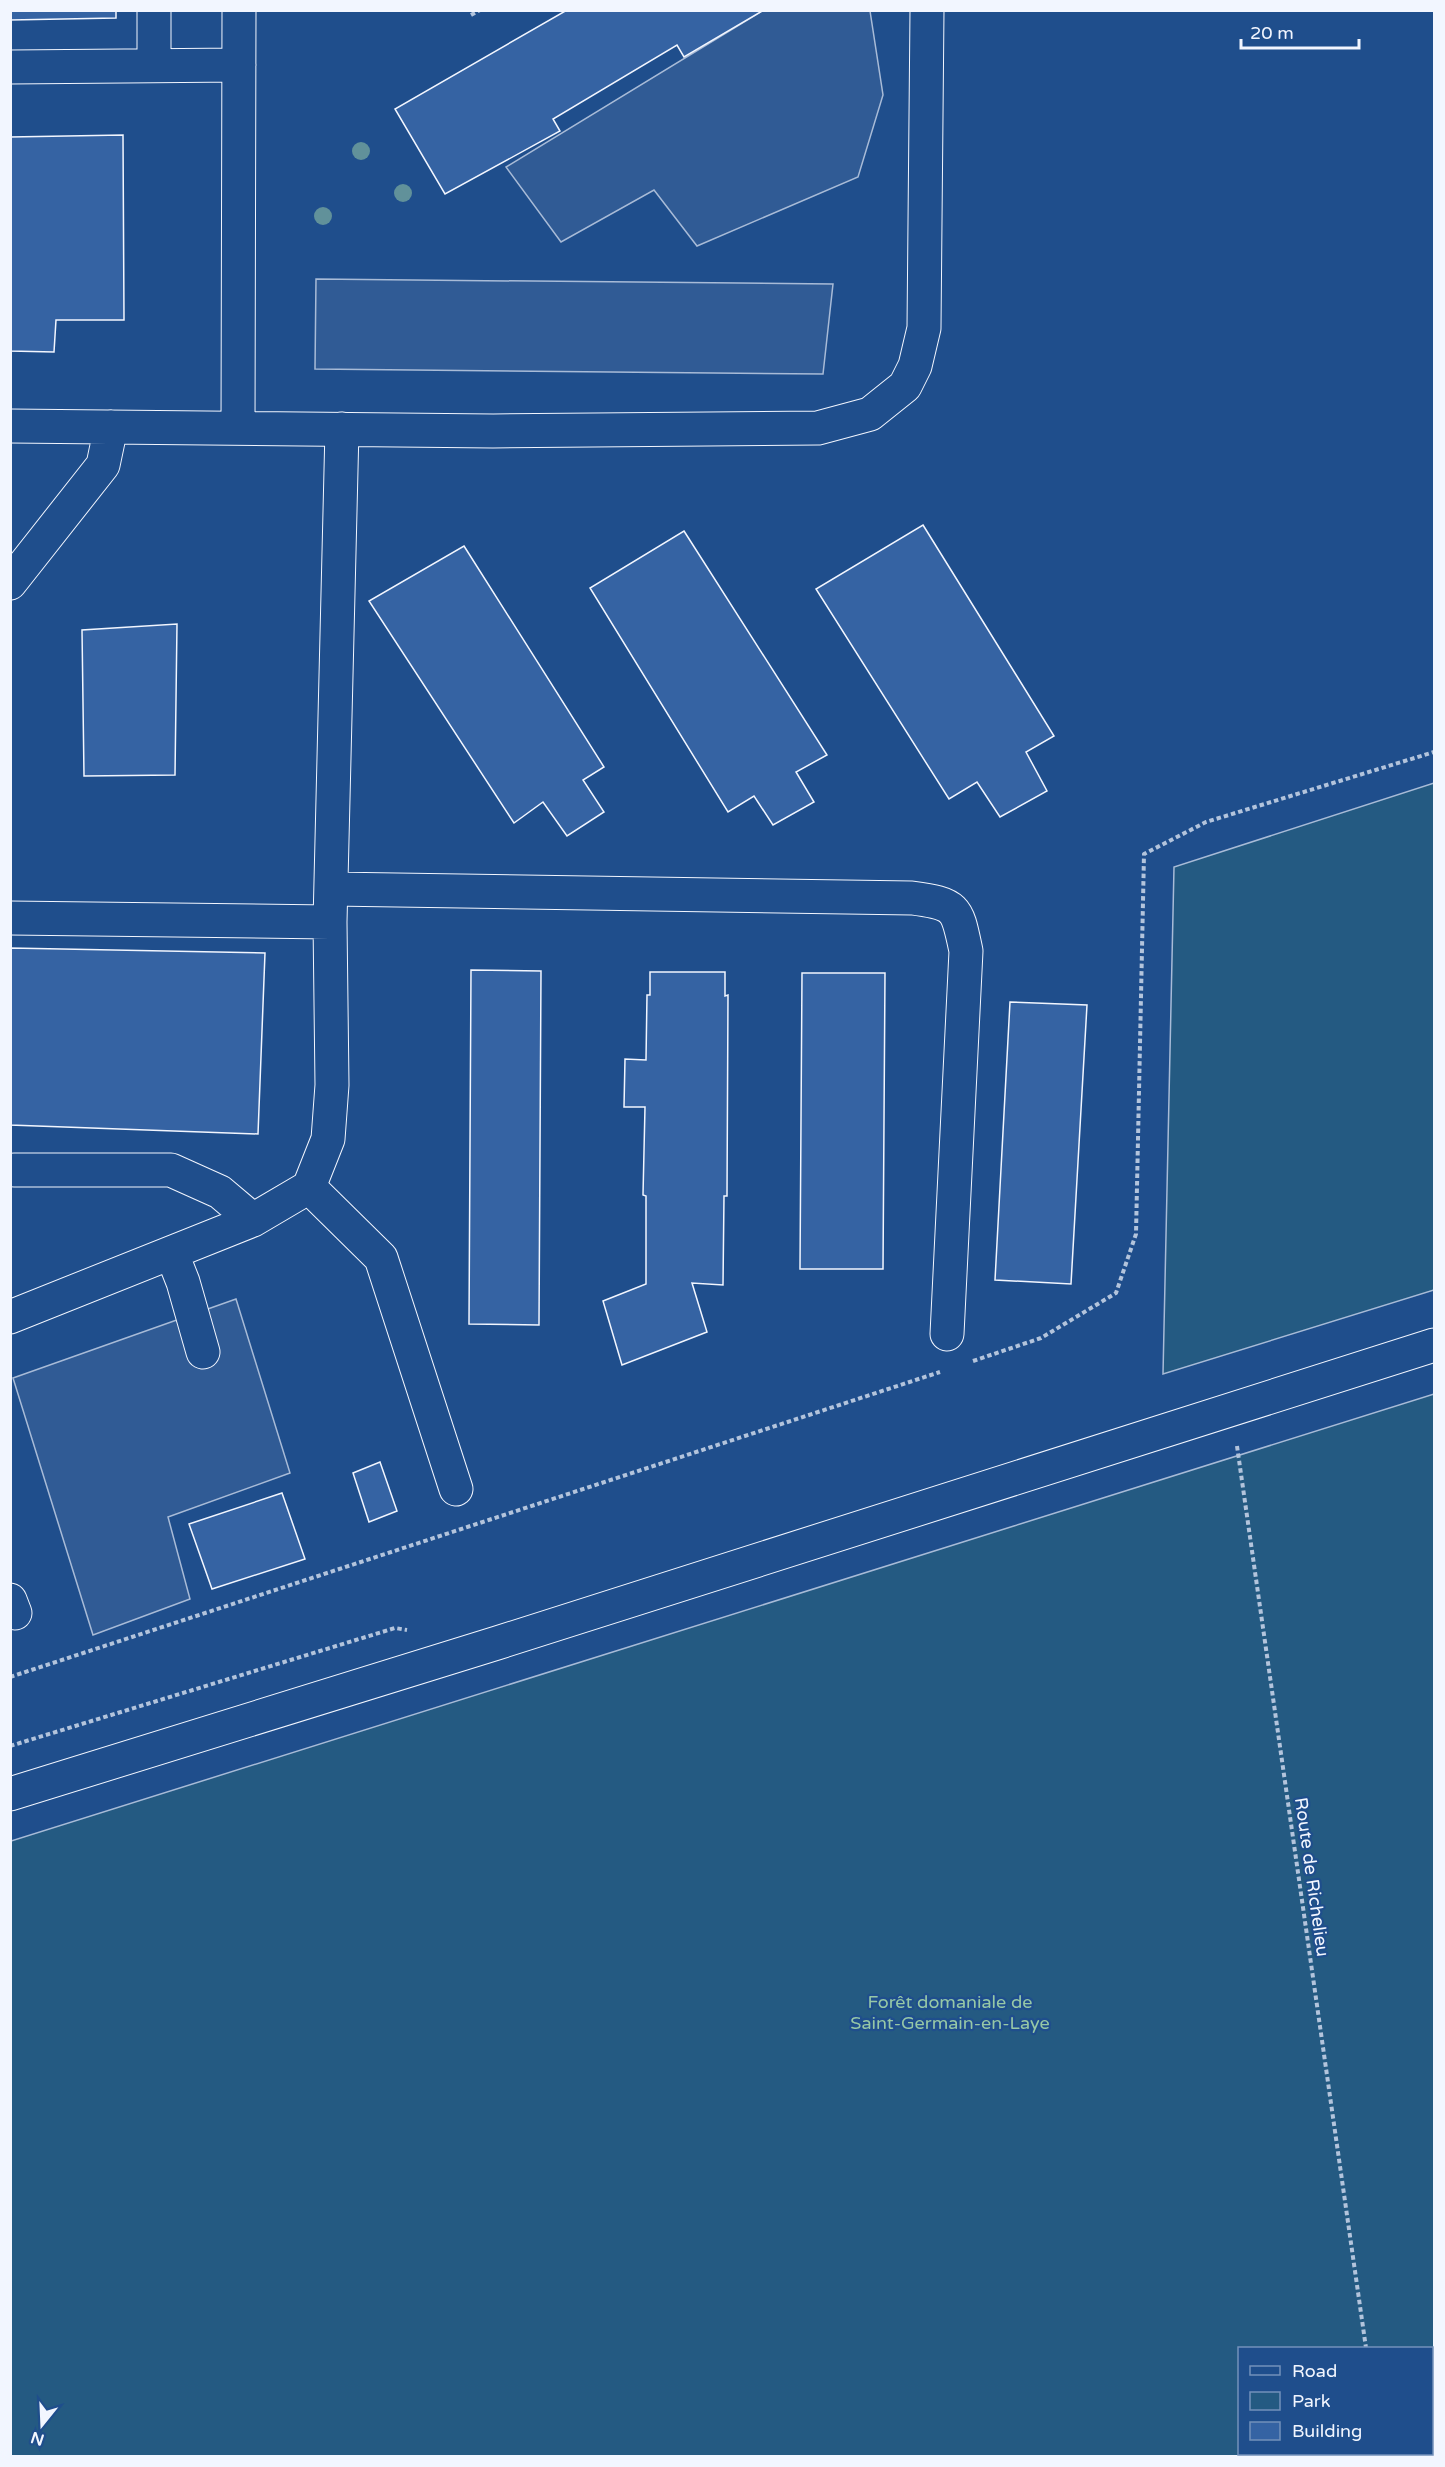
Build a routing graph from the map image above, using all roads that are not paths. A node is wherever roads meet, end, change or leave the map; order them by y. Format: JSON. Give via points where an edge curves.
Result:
{"nodes":[{"id":1,"x":154,"y":10,"type":"edge"},
{"id":2,"x":239,"y":10,"type":"edge"},
{"id":3,"x":927,"y":10,"type":"edge"},
{"id":4,"x":239,"y":64,"type":"junction"},
{"id":5,"x":154,"y":65,"type":"junction"},
{"id":6,"x":10,"y":67,"type":"edge"},
{"id":7,"x":10,"y":426,"type":"edge"},
{"id":8,"x":111,"y":427,"type":"junction"},
{"id":9,"x":238,"y":428,"type":"junction"},
{"id":10,"x":342,"y":429,"type":"junction"},
{"id":11,"x":10,"y":583,"type":"edge"},
{"id":12,"x":332,"y":889,"type":"junction"},
{"id":13,"x":10,"y":918,"type":"edge"},
{"id":14,"x":330,"y":922,"type":"junction"},
{"id":15,"x":14,"y":1170,"type":"dead end"},
{"id":16,"x":309,"y":1187,"type":"junction"},
{"id":17,"x":253,"y":1220,"type":"junction"},
{"id":18,"x":172,"y":1254,"type":"junction"},
{"id":19,"x":10,"y":1317,"type":"edge"},
{"id":20,"x":947,"y":1334,"type":"dead end"},
{"id":21,"x":1434,"y":1345,"type":"edge"},
{"id":22,"x":203,"y":1352,"type":"dead end"},
{"id":23,"x":456,"y":1489,"type":"dead end"},
{"id":24,"x":10,"y":1794,"type":"edge"}],
"edges":[{"from":1,"to":5,"type":"main road"},
{"from":2,"to":4,"type":"main road"},
{"from":3,"to":10,"type":"main road","via":[[924,328],[915,366],[905,386],[870,414],[818,428]]},
{"from":4,"to":5,"type":"main road"},
{"from":4,"to":9,"type":"main road"},
{"from":5,"to":6,"type":"main road"},
{"from":7,"to":8,"type":"main road"},
{"from":8,"to":9,"type":"main road"},
{"from":8,"to":11,"type":"main road","via":[[104,465]]},
{"from":9,"to":10,"type":"main road"},
{"from":10,"to":12,"type":"main road"},
{"from":12,"to":14,"type":"main road"},
{"from":12,"to":20,"type":"main road","via":[[900,898],[943,902],[959,917],[966,951]]},
{"from":13,"to":14,"type":"main road"},
{"from":14,"to":16,"type":"main road","via":[[332,1084],[328,1139]]},
{"from":15,"to":17,"type":"main road","via":[[171,1170],[220,1192]]},
{"from":16,"to":17,"type":"main road"},
{"from":16,"to":23,"type":"main road","via":[[381,1258]]},
{"from":17,"to":18,"type":"main road"},
{"from":18,"to":19,"type":"main road"},
{"from":18,"to":22,"type":"main road"},
{"from":21,"to":24,"type":"main road"}]}
